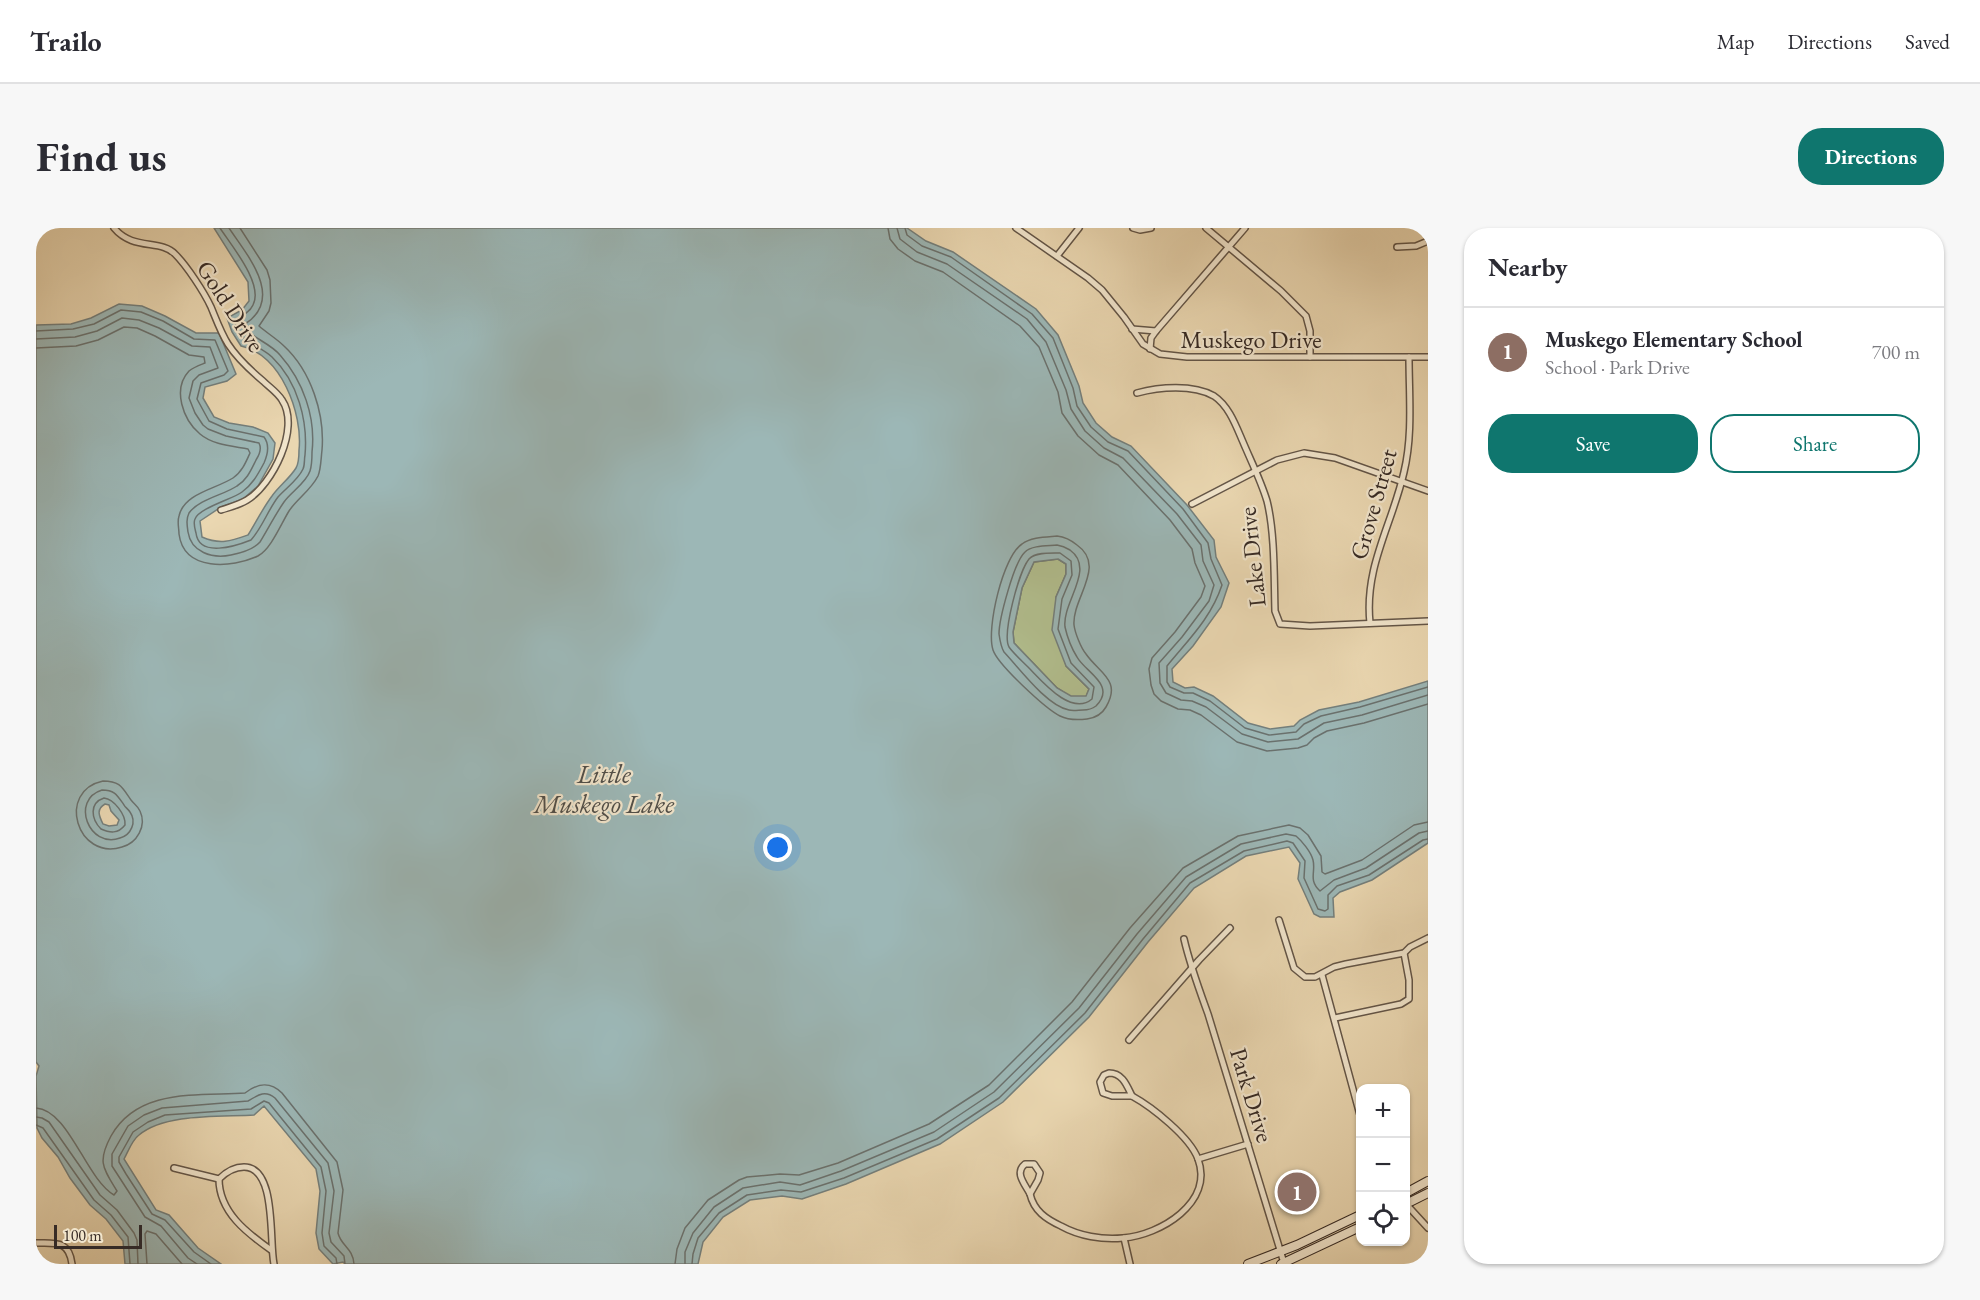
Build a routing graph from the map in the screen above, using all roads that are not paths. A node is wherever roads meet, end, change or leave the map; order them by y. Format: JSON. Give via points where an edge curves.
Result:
{"nodes":[{"id":1,"x":114,"y":228,"type":"edge"},
{"id":2,"x":1016,"y":228,"type":"edge"},
{"id":3,"x":1079,"y":228,"type":"edge"},
{"id":4,"x":1133,"y":228,"type":"edge"},
{"id":5,"x":1150,"y":228,"type":"edge"},
{"id":6,"x":1206,"y":228,"type":"edge"},
{"id":7,"x":1245,"y":228,"type":"edge"},
{"id":8,"x":1428,"y":241,"type":"edge"},
{"id":9,"x":1397,"y":247,"type":"dead end"},
{"id":10,"x":1228,"y":248,"type":"junction"},
{"id":11,"x":1057,"y":256,"type":"junction"},
{"id":12,"x":1132,"y":329,"type":"junction"},
{"id":13,"x":1156,"y":332,"type":"junction"},
{"id":14,"x":1150,"y":349,"type":"junction"},
{"id":15,"x":1310,"y":357,"type":"junction"},
{"id":16,"x":1409,"y":357,"type":"junction"},
{"id":17,"x":1428,"y":357,"type":"edge"},
{"id":18,"x":1137,"y":393,"type":"dead end"},
{"id":19,"x":1255,"y":471,"type":"junction"},
{"id":20,"x":1402,"y":482,"type":"junction"},
{"id":21,"x":1428,"y":491,"type":"edge"},
{"id":22,"x":1192,"y":504,"type":"dead end"},
{"id":23,"x":221,"y":510,"type":"dead end"},
{"id":24,"x":1428,"y":621,"type":"edge"},
{"id":25,"x":1370,"y":623,"type":"junction"},
{"id":26,"x":1279,"y":920,"type":"dead end"},
{"id":27,"x":1230,"y":928,"type":"dead end"},
{"id":28,"x":1428,"y":938,"type":"edge"},
{"id":29,"x":1184,"y":939,"type":"dead end"},
{"id":30,"x":1404,"y":952,"type":"junction"},
{"id":31,"x":1192,"y":970,"type":"junction"},
{"id":32,"x":1322,"y":975,"type":"junction"},
{"id":33,"x":1335,"y":1018,"type":"junction"},
{"id":34,"x":1129,"y":1040,"type":"dead end"},
{"id":35,"x":1132,"y":1096,"type":"junction"},
{"id":36,"x":1356,"y":1099,"type":"edge"},
{"id":37,"x":1248,"y":1144,"type":"junction"},
{"id":38,"x":1198,"y":1160,"type":"junction"},
{"id":39,"x":174,"y":1168,"type":"dead end"},
{"id":40,"x":219,"y":1179,"type":"junction"},
{"id":41,"x":1428,"y":1181,"type":"edge"},
{"id":42,"x":1408,"y":1192,"type":"edge"},
{"id":43,"x":1428,"y":1193,"type":"edge"},
{"id":44,"x":1030,"y":1194,"type":"junction"},
{"id":45,"x":1410,"y":1202,"type":"edge"},
{"id":46,"x":1410,"y":1208,"type":"edge"},
{"id":47,"x":1356,"y":1217,"type":"edge"},
{"id":48,"x":1428,"y":1228,"type":"edge"},
{"id":49,"x":1356,"y":1229,"type":"edge"},
{"id":50,"x":1124,"y":1238,"type":"junction"},
{"id":51,"x":36,"y":1243,"type":"edge"},
{"id":52,"x":271,"y":1250,"type":"junction"},
{"id":53,"x":1281,"y":1251,"type":"junction"},
{"id":54,"x":72,"y":1264,"type":"edge"},
{"id":55,"x":274,"y":1264,"type":"edge"},
{"id":56,"x":1130,"y":1264,"type":"edge"},
{"id":57,"x":1248,"y":1264,"type":"edge"},
{"id":58,"x":1283,"y":1264,"type":"edge"}],
"edges":[{"from":1,"to":23,"type":"street","name":"Gold Drive","via":[[132,242],[175,254],[201,286],[217,324],[236,354],[287,408],[284,449],[262,487],[248,500]]},
{"from":2,"to":11,"type":"street","name":"Muskego Drive"},
{"from":3,"to":11,"type":"street"},
{"from":4,"to":5,"type":"street"},
{"from":6,"to":10,"type":"street"},
{"from":7,"to":10,"type":"street"},
{"from":8,"to":9,"type":"street"},
{"from":10,"to":13,"type":"street"},
{"from":10,"to":15,"type":"street","via":[[1306,316]]},
{"from":11,"to":12,"type":"street","name":"Muskego Drive","via":[[1102,290]]},
{"from":12,"to":13,"type":"street"},
{"from":12,"to":14,"type":"street","name":"Muskego Drive"},
{"from":13,"to":14,"type":"street"},
{"from":14,"to":15,"type":"street","name":"Muskego Drive","via":[[1176,357]]},
{"from":15,"to":16,"type":"street","name":"Muskego Drive"},
{"from":16,"to":17,"type":"street","name":"Muskego Drive"},
{"from":16,"to":20,"type":"street","name":"Grove Street","via":[[1409,443]]},
{"from":18,"to":19,"type":"street","name":"Lake Drive","via":[[1177,388],[1211,395],[1234,422]]},
{"from":19,"to":20,"type":"street","via":[[1286,457],[1314,453]]},
{"from":19,"to":22,"type":"street"},
{"from":19,"to":25,"type":"street","name":"Lake Drive","via":[[1269,510],[1275,611],[1280,624]]},
{"from":20,"to":21,"type":"street"},
{"from":20,"to":25,"type":"street","name":"Grove Street","via":[[1371,578]]},
{"from":24,"to":25,"type":"street"},
{"from":26,"to":32,"type":"street","via":[[1297,972],[1310,978]]},
{"from":27,"to":31,"type":"street"},
{"from":28,"to":30,"type":"street"},
{"from":29,"to":31,"type":"street","name":"Park Drive"},
{"from":30,"to":32,"type":"street","via":[[1334,967]]},
{"from":30,"to":33,"type":"street","via":[[1409,999]]},
{"from":31,"to":34,"type":"street"},
{"from":31,"to":37,"type":"street","name":"Park Drive"},
{"from":32,"to":33,"type":"street"},
{"from":33,"to":36,"type":"street"},
{"from":35,"to":35,"type":"street","via":[[1118,1075],[1104,1075],[1100,1085],[1104,1093]]},
{"from":35,"to":38,"type":"street","via":[[1165,1119]]},
{"from":37,"to":38,"type":"street"},
{"from":37,"to":53,"type":"street","name":"Park Drive"},
{"from":38,"to":50,"type":"street","via":[[1200,1182],[1189,1207],[1158,1228]]},
{"from":39,"to":40,"type":"street"},
{"from":40,"to":52,"type":"street","via":[[223,1198],[234,1218]]},
{"from":40,"to":52,"type":"street","via":[[244,1167],[262,1176],[269,1201]]},
{"from":41,"to":42,"type":"main road"},
{"from":43,"to":45,"type":"main road"},
{"from":44,"to":44,"type":"street","via":[[1040,1173],[1034,1164],[1025,1164],[1019,1173]]},
{"from":44,"to":50,"type":"street","via":[[1042,1215],[1066,1229],[1095,1237]]},
{"from":46,"to":48,"type":"street"},
{"from":47,"to":53,"type":"main road"},
{"from":49,"to":58,"type":"main road"},
{"from":50,"to":56,"type":"street"},
{"from":51,"to":54,"type":"street","via":[[63,1245]]},
{"from":52,"to":55,"type":"street"},
{"from":53,"to":57,"type":"main road"},
{"from":53,"to":58,"type":"street","name":"Park Drive"}]}
